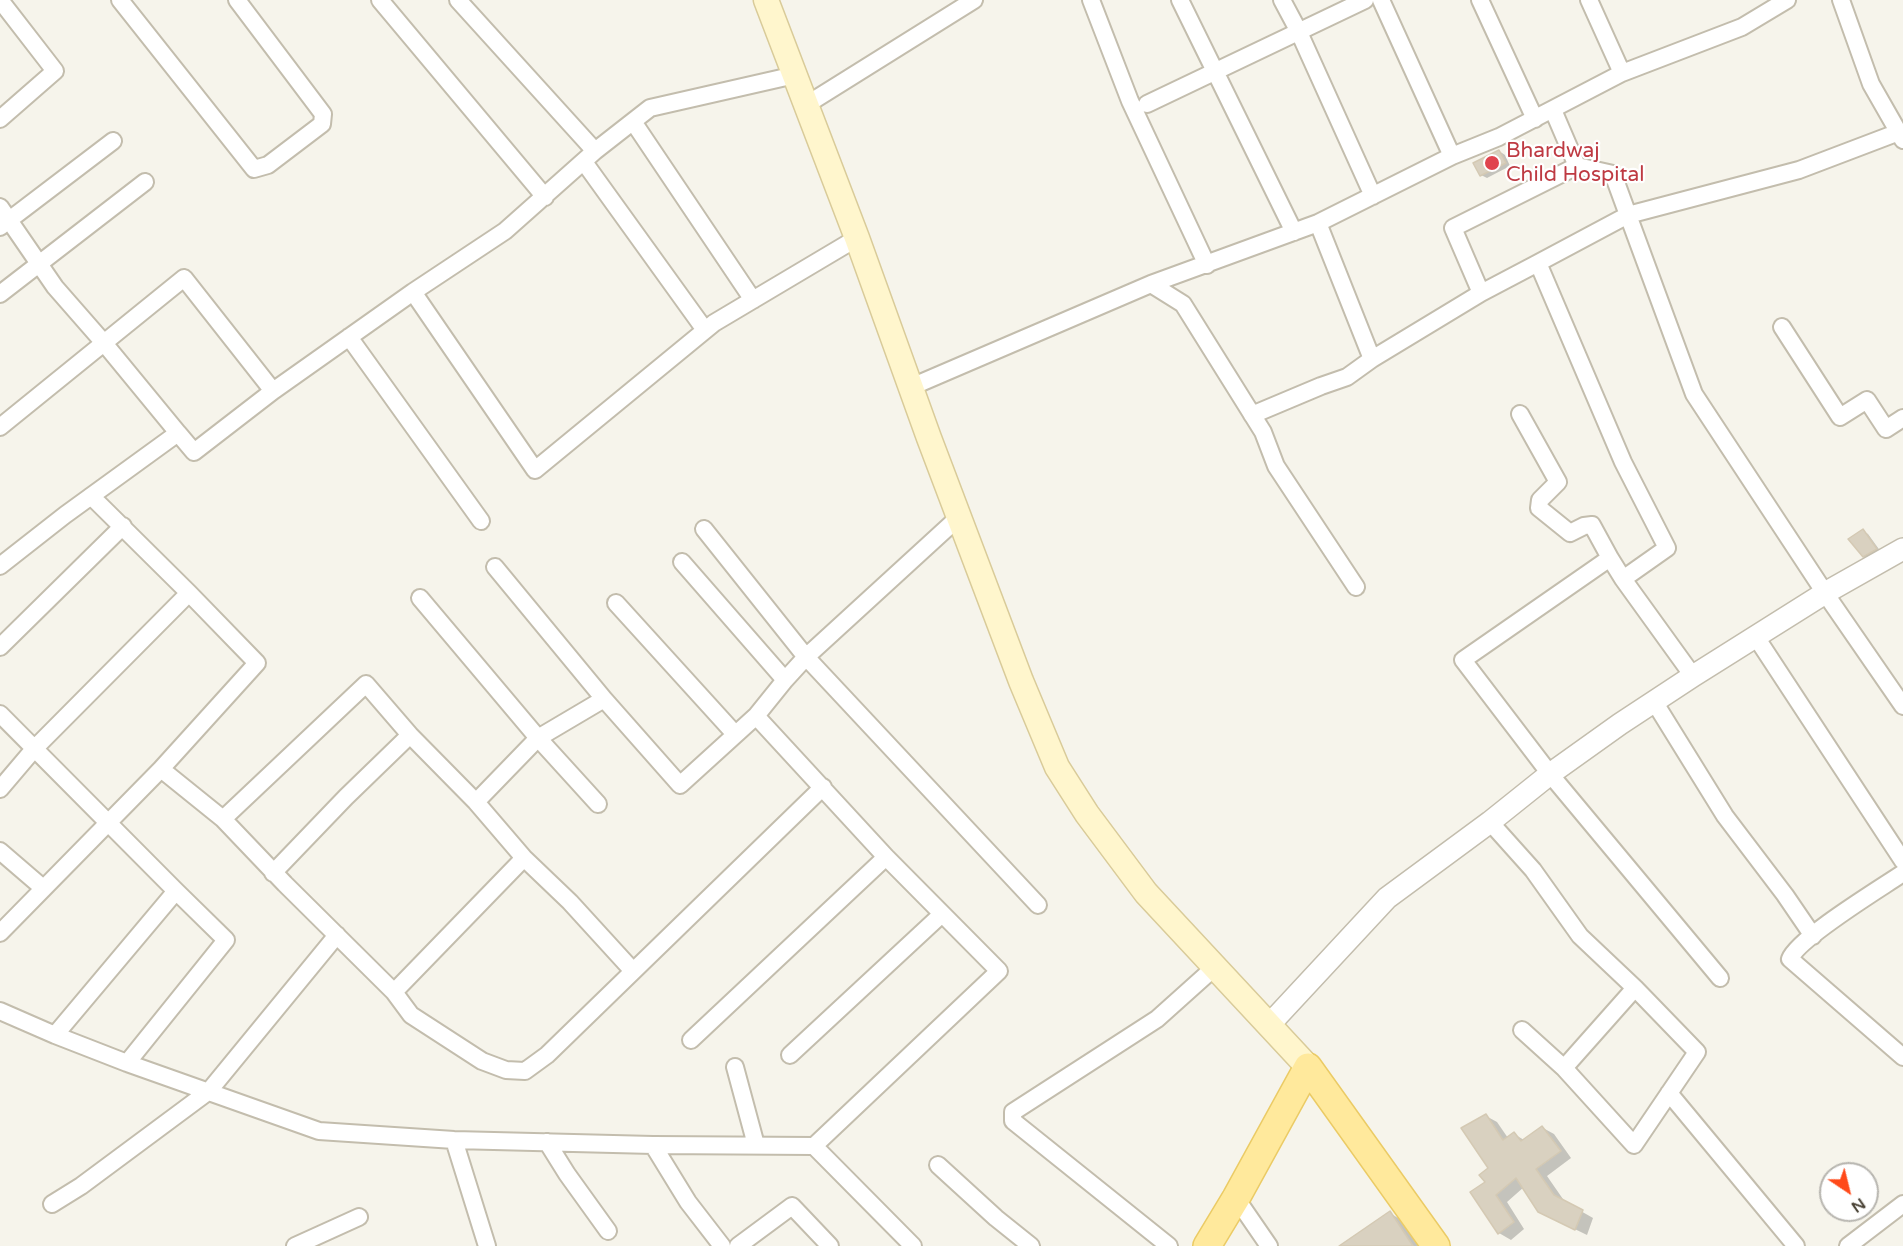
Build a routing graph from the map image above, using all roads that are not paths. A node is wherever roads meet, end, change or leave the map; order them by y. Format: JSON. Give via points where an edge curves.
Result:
{"nodes":[{"id":1,"x":0,"y":0,"type":"edge"},
{"id":2,"x":120,"y":0,"type":"edge"},
{"id":3,"x":237,"y":0,"type":"edge"},
{"id":4,"x":380,"y":0,"type":"edge"},
{"id":5,"x":458,"y":0,"type":"edge"},
{"id":6,"x":766,"y":0,"type":"edge"},
{"id":7,"x":972,"y":0,"type":"edge"},
{"id":8,"x":1091,"y":0,"type":"edge"},
{"id":9,"x":1180,"y":0,"type":"edge"},
{"id":10,"x":1282,"y":0,"type":"edge"},
{"id":11,"x":1365,"y":0,"type":"edge"},
{"id":12,"x":1381,"y":0,"type":"edge"},
{"id":13,"x":1480,"y":0,"type":"edge"},
{"id":14,"x":1589,"y":0,"type":"edge"},
{"id":15,"x":1787,"y":0,"type":"edge"},
{"id":16,"x":1841,"y":0,"type":"edge"},
{"id":17,"x":1298,"y":30,"type":"junction"},
{"id":18,"x":1216,"y":72,"type":"junction"},
{"id":19,"x":1622,"y":73,"type":"junction"},
{"id":20,"x":795,"y":75,"type":"junction"},
{"id":21,"x":1147,"y":104,"type":"dead end"},
{"id":22,"x":806,"y":105,"type":"junction"},
{"id":23,"x":1553,"y":110,"type":"junction"},
{"id":24,"x":0,"y":119,"type":"edge"},
{"id":25,"x":1535,"y":119,"type":"junction"},
{"id":26,"x":634,"y":123,"type":"junction"},
{"id":27,"x":1901,"y":136,"type":"edge"},
{"id":28,"x":113,"y":141,"type":"dead end"},
{"id":29,"x":590,"y":156,"type":"junction"},
{"id":30,"x":1452,"y":156,"type":"junction"},
{"id":31,"x":1578,"y":166,"type":"junction"},
{"id":32,"x":145,"y":182,"type":"dead end"},
{"id":33,"x":1373,"y":196,"type":"junction"},
{"id":34,"x":545,"y":197,"type":"junction"},
{"id":35,"x":1628,"y":215,"type":"junction"},
{"id":36,"x":3,"y":218,"type":"edge"},
{"id":37,"x":1318,"y":223,"type":"junction"},
{"id":38,"x":1294,"y":232,"type":"junction"},
{"id":39,"x":857,"y":238,"type":"junction"},
{"id":40,"x":39,"y":263,"type":"junction"},
{"id":41,"x":1538,"y":263,"type":"junction"},
{"id":42,"x":1207,"y":265,"type":"junction"},
{"id":43,"x":1151,"y":284,"type":"junction"},
{"id":44,"x":413,"y":292,"type":"junction"},
{"id":45,"x":1481,"y":292,"type":"junction"},
{"id":46,"x":0,"y":294,"type":"edge"},
{"id":47,"x":753,"y":300,"type":"junction"},
{"id":48,"x":1782,"y":327,"type":"dead end"},
{"id":49,"x":705,"y":330,"type":"junction"},
{"id":50,"x":349,"y":337,"type":"junction"},
{"id":51,"x":104,"y":343,"type":"junction"},
{"id":52,"x":1372,"y":359,"type":"junction"},
{"id":53,"x":911,"y":387,"type":"junction"},
{"id":54,"x":273,"y":391,"type":"junction"},
{"id":55,"x":1520,"y":414,"type":"dead end"},
{"id":56,"x":1252,"y":415,"type":"junction"},
{"id":57,"x":1903,"y":418,"type":"edge"},
{"id":58,"x":0,"y":427,"type":"edge"},
{"id":59,"x":178,"y":433,"type":"junction"},
{"id":60,"x":91,"y":496,"type":"junction"},
{"id":61,"x":959,"y":517,"type":"junction"},
{"id":62,"x":481,"y":520,"type":"dead end"},
{"id":63,"x":123,"y":526,"type":"junction"},
{"id":64,"x":704,"y":529,"type":"dead end"},
{"id":65,"x":1903,"y":549,"type":"edge"},
{"id":66,"x":1610,"y":558,"type":"junction"},
{"id":67,"x":682,"y":562,"type":"dead end"},
{"id":68,"x":0,"y":566,"type":"edge"},
{"id":69,"x":495,"y":567,"type":"dead end"},
{"id":70,"x":1623,"y":579,"type":"junction"},
{"id":71,"x":1356,"y":587,"type":"dead end"},
{"id":72,"x":189,"y":593,"type":"junction"},
{"id":73,"x":1825,"y":593,"type":"junction"},
{"id":74,"x":420,"y":597,"type":"dead end"},
{"id":75,"x":616,"y":603,"type":"dead end"},
{"id":76,"x":1756,"y":637,"type":"junction"},
{"id":77,"x":0,"y":647,"type":"edge"},
{"id":78,"x":806,"y":657,"type":"junction"},
{"id":79,"x":1693,"y":676,"type":"junction"},
{"id":80,"x":784,"y":680,"type":"junction"},
{"id":81,"x":604,"y":699,"type":"junction"},
{"id":82,"x":1654,"y":703,"type":"junction"},
{"id":83,"x":1903,"y":705,"type":"edge"},
{"id":84,"x":0,"y":714,"type":"edge"},
{"id":85,"x":756,"y":717,"type":"junction"},
{"id":86,"x":735,"y":734,"type":"junction"},
{"id":87,"x":410,"y":735,"type":"junction"},
{"id":88,"x":538,"y":738,"type":"junction"},
{"id":89,"x":34,"y":749,"type":"junction"},
{"id":90,"x":161,"y":769,"type":"junction"},
{"id":91,"x":1550,"y":774,"type":"junction"},
{"id":92,"x":823,"y":787,"type":"junction"},
{"id":93,"x":0,"y":789,"type":"edge"},
{"id":94,"x":476,"y":802,"type":"junction"},
{"id":95,"x":598,"y":804,"type":"dead end"},
{"id":96,"x":223,"y":819,"type":"junction"},
{"id":97,"x":108,"y":822,"type":"junction"},
{"id":98,"x":1490,"y":822,"type":"junction"},
{"id":99,"x":0,"y":851,"type":"edge"},
{"id":100,"x":886,"y":857,"type":"junction"},
{"id":101,"x":524,"y":858,"type":"junction"},
{"id":102,"x":1903,"y":861,"type":"edge"},
{"id":103,"x":273,"y":873,"type":"junction"},
{"id":104,"x":1903,"y":873,"type":"edge"},
{"id":105,"x":43,"y":888,"type":"junction"},
{"id":106,"x":176,"y":891,"type":"junction"},
{"id":107,"x":1038,"y":905,"type":"dead end"},
{"id":108,"x":942,"y":914,"type":"junction"},
{"id":109,"x":0,"y":933,"type":"edge"},
{"id":110,"x":337,"y":935,"type":"junction"},
{"id":111,"x":1813,"y":936,"type":"junction"},
{"id":112,"x":1215,"y":967,"type":"junction"},
{"id":113,"x":633,"y":971,"type":"junction"},
{"id":114,"x":1720,"y":978,"type":"dead end"},
{"id":115,"x":1635,"y":987,"type":"junction"},
{"id":116,"x":394,"y":992,"type":"junction"},
{"id":117,"x":0,"y":1011,"type":"edge"},
{"id":118,"x":1269,"y":1025,"type":"junction"},
{"id":119,"x":1521,"y":1030,"type":"dead end"},
{"id":120,"x":55,"y":1035,"type":"junction"},
{"id":121,"x":691,"y":1040,"type":"dead end"},
{"id":122,"x":790,"y":1055,"type":"dead end"},
{"id":123,"x":1903,"y":1057,"type":"edge"},
{"id":124,"x":127,"y":1063,"type":"junction"},
{"id":125,"x":735,"y":1067,"type":"dead end"},
{"id":126,"x":1308,"y":1067,"type":"junction"},
{"id":127,"x":1564,"y":1068,"type":"junction"},
{"id":128,"x":209,"y":1091,"type":"junction"},
{"id":129,"x":1669,"y":1093,"type":"junction"},
{"id":130,"x":454,"y":1140,"type":"junction"},
{"id":131,"x":547,"y":1142,"type":"junction"},
{"id":132,"x":653,"y":1145,"type":"junction"},
{"id":133,"x":756,"y":1145,"type":"junction"},
{"id":134,"x":814,"y":1146,"type":"junction"},
{"id":135,"x":938,"y":1165,"type":"dead end"},
{"id":136,"x":1236,"y":1198,"type":"junction"},
{"id":137,"x":52,"y":1204,"type":"dead end"},
{"id":138,"x":1903,"y":1204,"type":"edge"},
{"id":139,"x":359,"y":1217,"type":"dead end"},
{"id":140,"x":608,"y":1230,"type":"dead end"},
{"id":141,"x":295,"y":1246,"type":"edge"},
{"id":142,"x":487,"y":1246,"type":"edge"},
{"id":143,"x":722,"y":1246,"type":"edge"},
{"id":144,"x":738,"y":1246,"type":"edge"},
{"id":145,"x":830,"y":1246,"type":"edge"},
{"id":146,"x":913,"y":1246,"type":"edge"},
{"id":147,"x":1031,"y":1246,"type":"edge"},
{"id":148,"x":1169,"y":1246,"type":"edge"},
{"id":149,"x":1207,"y":1246,"type":"edge"},
{"id":150,"x":1269,"y":1246,"type":"edge"},
{"id":151,"x":1436,"y":1246,"type":"edge"},
{"id":152,"x":1796,"y":1246,"type":"edge"},
{"id":153,"x":1848,"y":1246,"type":"edge"}],
"edges":[{"from":1,"to":24,"type":"street","via":[[55,71]]},
{"from":2,"to":3,"type":"street","via":[[254,169],[268,165],[322,124],[324,114]]},
{"from":4,"to":34,"type":"street"},
{"from":5,"to":29,"type":"street"},
{"from":6,"to":20,"type":"main road"},
{"from":7,"to":22,"type":"street"},
{"from":8,"to":42,"type":"street","via":[[1130,101]]},
{"from":9,"to":18,"type":"street"},
{"from":10,"to":17,"type":"street"},
{"from":11,"to":17,"type":"street"},
{"from":12,"to":30,"type":"street"},
{"from":13,"to":25,"type":"street"},
{"from":14,"to":19,"type":"street"},
{"from":15,"to":19,"type":"street","via":[[1742,27]]},
{"from":16,"to":27,"type":"street","via":[[1871,84]]},
{"from":17,"to":18,"type":"street"},
{"from":17,"to":33,"type":"street"},
{"from":18,"to":21,"type":"street"},
{"from":18,"to":38,"type":"street"},
{"from":19,"to":23,"type":"street"},
{"from":20,"to":22,"type":"main road"},
{"from":20,"to":26,"type":"street","via":[[650,108]]},
{"from":22,"to":39,"type":"main road"},
{"from":23,"to":25,"type":"street"},
{"from":23,"to":31,"type":"street"},
{"from":25,"to":30,"type":"street"},
{"from":26,"to":29,"type":"street"},
{"from":26,"to":47,"type":"street"},
{"from":27,"to":35,"type":"street","via":[[1799,170]]},
{"from":28,"to":36,"type":"street"},
{"from":29,"to":34,"type":"street"},
{"from":29,"to":49,"type":"street"},
{"from":30,"to":33,"type":"street"},
{"from":31,"to":35,"type":"street","via":[[1613,174]]},
{"from":31,"to":45,"type":"street","via":[[1453,228]]},
{"from":32,"to":40,"type":"street"},
{"from":33,"to":37,"type":"street"},
{"from":34,"to":44,"type":"street","via":[[505,231]]},
{"from":35,"to":41,"type":"street"},
{"from":35,"to":73,"type":"street","via":[[1694,394]]},
{"from":36,"to":40,"type":"street"},
{"from":37,"to":38,"type":"street"},
{"from":37,"to":52,"type":"street"},
{"from":38,"to":42,"type":"street"},
{"from":39,"to":47,"type":"street"},
{"from":39,"to":53,"type":"main road"},
{"from":40,"to":46,"type":"street"},
{"from":40,"to":51,"type":"street"},
{"from":41,"to":45,"type":"street"},
{"from":41,"to":70,"type":"street","via":[[1623,462],[1667,548]]},
{"from":42,"to":43,"type":"street"},
{"from":43,"to":53,"type":"street"},
{"from":43,"to":56,"type":"street","via":[[1183,303]]},
{"from":44,"to":49,"type":"street","via":[[535,470]]},
{"from":44,"to":50,"type":"street"},
{"from":45,"to":52,"type":"street"},
{"from":47,"to":49,"type":"street"},
{"from":48,"to":57,"type":"street","via":[[1840,417],[1867,400],[1886,429]]},
{"from":50,"to":54,"type":"street"},
{"from":50,"to":62,"type":"street"},
{"from":51,"to":54,"type":"street","via":[[184,278]]},
{"from":51,"to":58,"type":"street"},
{"from":51,"to":59,"type":"street"},
{"from":52,"to":56,"type":"street","via":[[1347,377]]},
{"from":53,"to":61,"type":"main road"},
{"from":54,"to":59,"type":"street","via":[[194,452]]},
{"from":55,"to":66,"type":"street","via":[[1558,482],[1540,500],[1539,508],[1570,533],[1592,525]]},
{"from":56,"to":71,"type":"street","via":[[1276,466]]},
{"from":59,"to":60,"type":"street"},
{"from":60,"to":63,"type":"street"},
{"from":60,"to":68,"type":"street"},
{"from":61,"to":78,"type":"street"},
{"from":61,"to":112,"type":"main road","via":[[1057,767],[1146,893]]},
{"from":63,"to":72,"type":"street"},
{"from":63,"to":77,"type":"street"},
{"from":64,"to":78,"type":"street"},
{"from":65,"to":73,"type":"street"},
{"from":66,"to":70,"type":"street"},
{"from":66,"to":91,"type":"street","via":[[1463,660]]},
{"from":67,"to":80,"type":"street"},
{"from":69,"to":81,"type":"street"},
{"from":70,"to":79,"type":"street"},
{"from":72,"to":89,"type":"street"},
{"from":72,"to":90,"type":"street","via":[[257,663]]},
{"from":73,"to":76,"type":"street"},
{"from":73,"to":83,"type":"street"},
{"from":74,"to":88,"type":"street"},
{"from":75,"to":86,"type":"street"},
{"from":76,"to":79,"type":"street"},
{"from":76,"to":102,"type":"street"},
{"from":78,"to":80,"type":"street"},
{"from":78,"to":107,"type":"street"},
{"from":79,"to":82,"type":"street"},
{"from":80,"to":85,"type":"street"},
{"from":81,"to":86,"type":"street","via":[[680,785]]},
{"from":81,"to":88,"type":"street"},
{"from":82,"to":91,"type":"street"},
{"from":82,"to":111,"type":"street","via":[[1725,816]]},
{"from":84,"to":89,"type":"street"},
{"from":85,"to":86,"type":"street"},
{"from":85,"to":92,"type":"street"},
{"from":87,"to":94,"type":"street"},
{"from":87,"to":96,"type":"street","via":[[366,684]]},
{"from":87,"to":103,"type":"street"},
{"from":88,"to":94,"type":"street"},
{"from":88,"to":95,"type":"street"},
{"from":89,"to":93,"type":"street"},
{"from":89,"to":97,"type":"street"},
{"from":90,"to":96,"type":"street"},
{"from":90,"to":97,"type":"street"},
{"from":91,"to":98,"type":"street"},
{"from":91,"to":114,"type":"street"},
{"from":92,"to":100,"type":"street"},
{"from":92,"to":113,"type":"street"},
{"from":94,"to":101,"type":"street"},
{"from":96,"to":103,"type":"street"},
{"from":97,"to":105,"type":"street"},
{"from":97,"to":106,"type":"street"},
{"from":98,"to":115,"type":"street","via":[[1533,870],[1580,936]]},
{"from":98,"to":118,"type":"street","via":[[1387,898]]},
{"from":99,"to":105,"type":"street"},
{"from":100,"to":108,"type":"street"},
{"from":100,"to":121,"type":"street"},
{"from":101,"to":113,"type":"street"},
{"from":101,"to":116,"type":"street"},
{"from":103,"to":110,"type":"street"},
{"from":104,"to":111,"type":"street"},
{"from":105,"to":109,"type":"street"},
{"from":106,"to":120,"type":"street"},
{"from":106,"to":124,"type":"street","via":[[226,940]]},
{"from":108,"to":122,"type":"street"},
{"from":108,"to":134,"type":"street","via":[[999,971]]},
{"from":110,"to":116,"type":"street"},
{"from":110,"to":128,"type":"street"},
{"from":111,"to":123,"type":"street","via":[[1793,951],[1790,959]]},
{"from":112,"to":118,"type":"main road"},
{"from":112,"to":148,"type":"street","via":[[1157,1019],[1013,1112],[1014,1121]]},
{"from":113,"to":116,"type":"street","via":[[547,1056],[525,1071],[506,1070],[482,1061],[411,1015]]},
{"from":115,"to":127,"type":"street"},
{"from":115,"to":129,"type":"street","via":[[1697,1052]]},
{"from":117,"to":120,"type":"street"},
{"from":118,"to":126,"type":"main road"},
{"from":119,"to":127,"type":"street"},
{"from":120,"to":124,"type":"street"},
{"from":124,"to":128,"type":"street"},
{"from":125,"to":133,"type":"street"},
{"from":126,"to":136,"type":"main road"},
{"from":126,"to":151,"type":"main road"},
{"from":127,"to":129,"type":"street","via":[[1634,1145]]},
{"from":128,"to":130,"type":"street","via":[[319,1131]]},
{"from":128,"to":137,"type":"street"},
{"from":129,"to":152,"type":"street"},
{"from":130,"to":131,"type":"street"},
{"from":130,"to":142,"type":"street"},
{"from":131,"to":132,"type":"street"},
{"from":131,"to":140,"type":"street"},
{"from":132,"to":133,"type":"street"},
{"from":132,"to":143,"type":"street","via":[[688,1202]]},
{"from":133,"to":134,"type":"street"},
{"from":134,"to":146,"type":"street"},
{"from":135,"to":147,"type":"street"},
{"from":136,"to":149,"type":"main road"},
{"from":136,"to":150,"type":"street"},
{"from":138,"to":153,"type":"street"},
{"from":139,"to":141,"type":"street"},
{"from":144,"to":145,"type":"street","via":[[792,1206]]}]}
